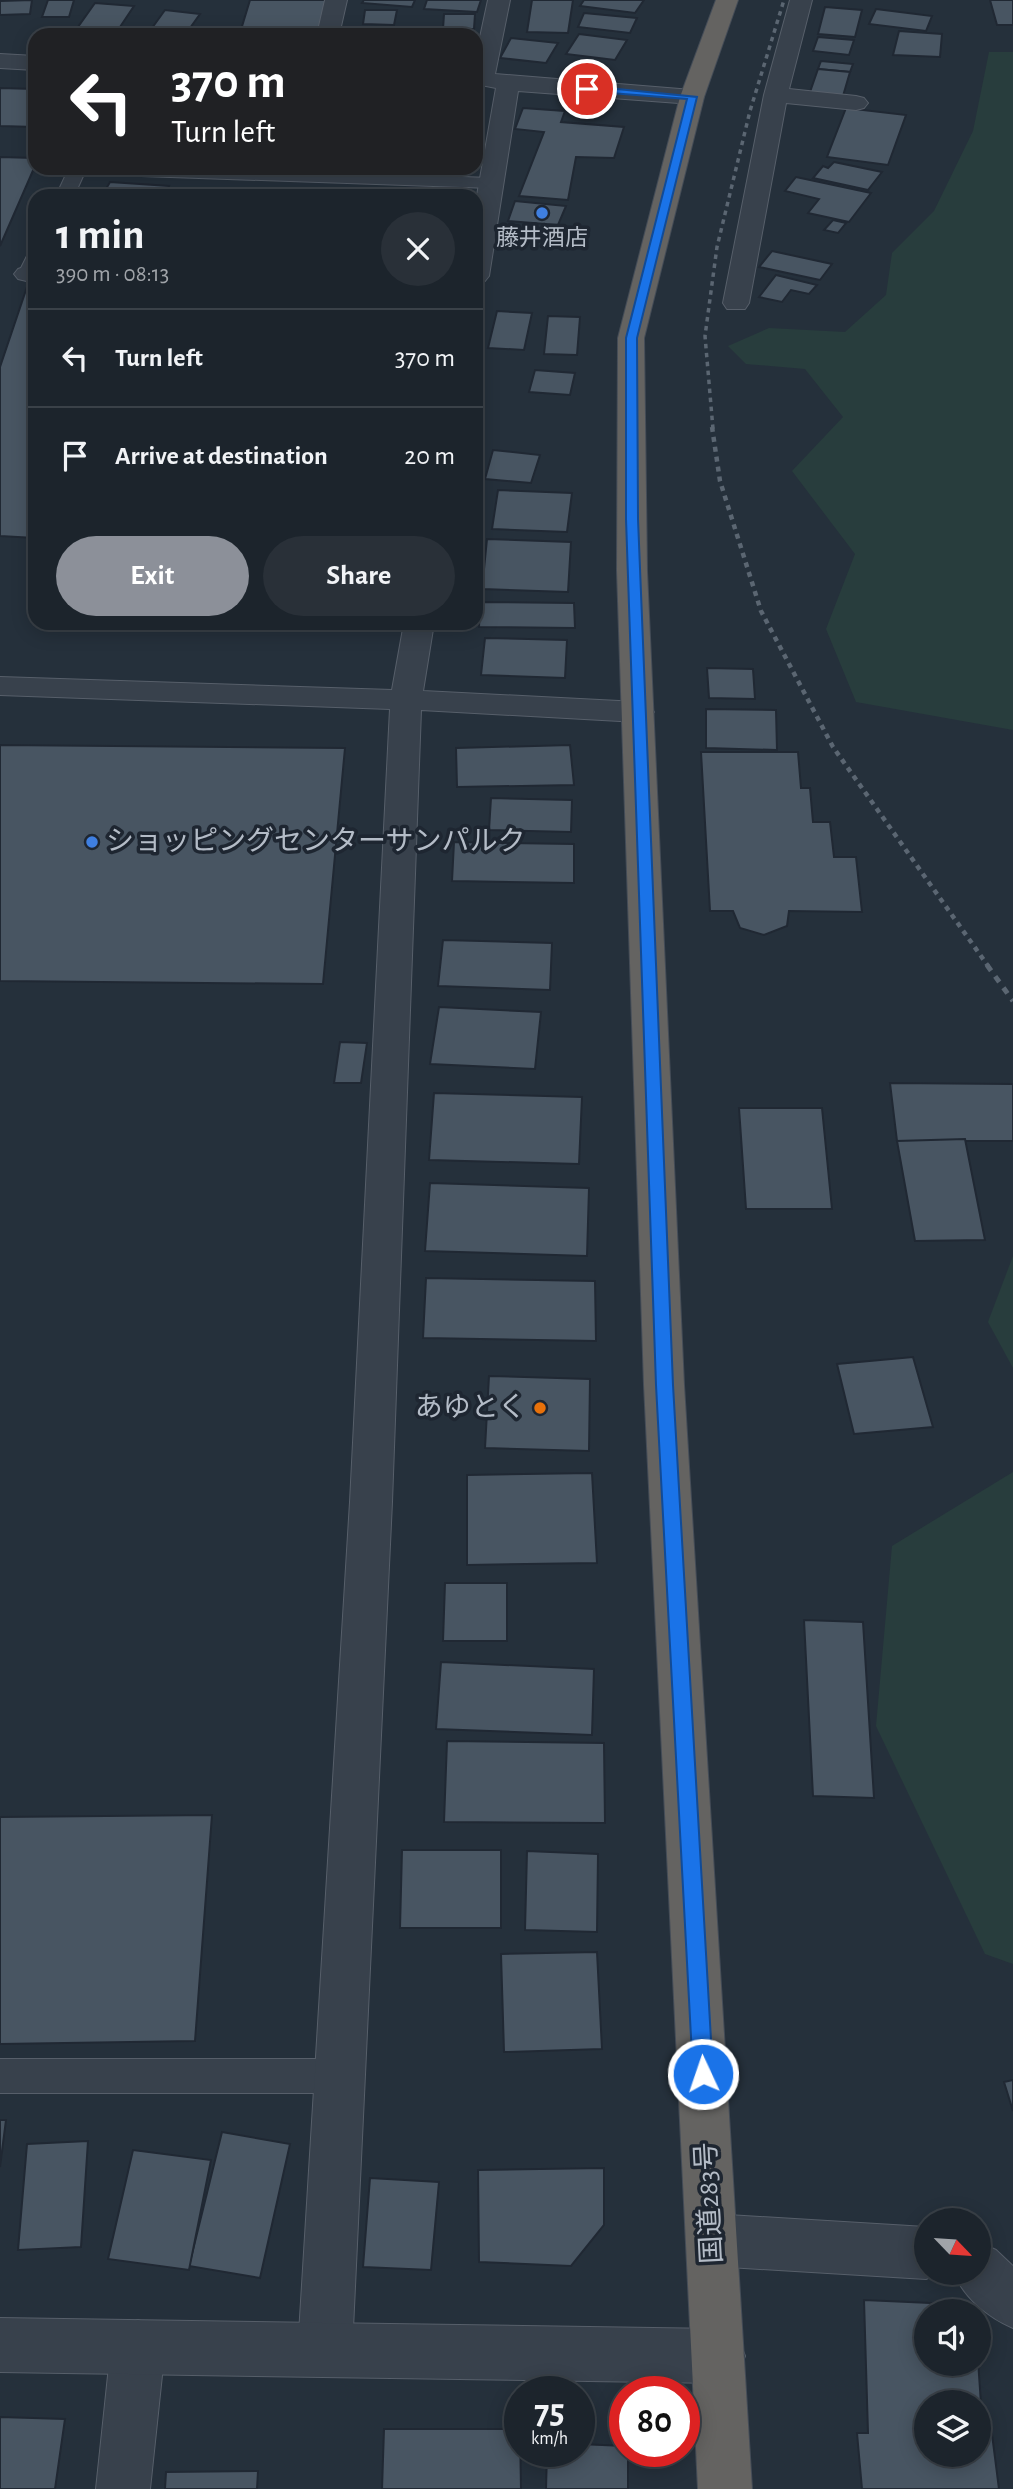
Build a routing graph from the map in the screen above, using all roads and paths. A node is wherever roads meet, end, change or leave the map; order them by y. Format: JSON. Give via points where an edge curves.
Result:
{"nodes":[{"id":1,"x":336,"y":0,"type":"edge"},
{"id":2,"x":499,"y":0,"type":"edge"},
{"id":3,"x":727,"y":0,"type":"edge"},
{"id":4,"x":801,"y":0,"type":"edge"},
{"id":5,"x":330,"y":28,"type":"edge"},
{"id":6,"x":0,"y":61,"type":"edge"},
{"id":7,"x":483,"y":62,"type":"edge"},
{"id":8,"x":28,"y":63,"type":"edge"},
{"id":9,"x":483,"y":78,"type":"edge"},
{"id":10,"x":508,"y":83,"type":"junction"},
{"id":11,"x":776,"y":95,"type":"junction"},
{"id":12,"x":692,"y":97,"type":"junction"},
{"id":13,"x":856,"y":103,"type":"dead end"},
{"id":14,"x":271,"y":175,"type":"edge"},
{"id":15,"x":491,"y":183,"type":"junction"},
{"id":16,"x":483,"y":233,"type":"edge"},
{"id":17,"x":736,"y":303,"type":"dead end"},
{"id":18,"x":418,"y":630,"type":"edge"},
{"id":19,"x":0,"y":685,"type":"edge"},
{"id":20,"x":407,"y":700,"type":"junction"},
{"id":21,"x":638,"y":712,"type":"junction"},
{"id":22,"x":0,"y":2076,"type":"edge"},
{"id":23,"x":339,"y":2076,"type":"junction"},
{"id":24,"x":712,"y":2240,"type":"junction"},
{"id":25,"x":914,"y":2252,"type":"edge"},
{"id":26,"x":991,"y":2281,"type":"edge"},
{"id":27,"x":1013,"y":2302,"type":"edge"},
{"id":28,"x":0,"y":2345,"type":"edge"},
{"id":29,"x":138,"y":2347,"type":"junction"},
{"id":30,"x":325,"y":2350,"type":"junction"},
{"id":31,"x":718,"y":2356,"type":"junction"},
{"id":32,"x":123,"y":2489,"type":"edge"},
{"id":33,"x":725,"y":2489,"type":"edge"}],
"edges":[{"from":1,"to":5,"type":"street"},
{"from":2,"to":7,"type":"street"},
{"from":3,"to":12,"type":"highway","name":"国道283号"},
{"from":4,"to":11,"type":"street"},
{"from":6,"to":8,"type":"street"},
{"from":9,"to":10,"type":"street"},
{"from":10,"to":12,"type":"street"},
{"from":10,"to":15,"type":"street"},
{"from":11,"to":13,"type":"street"},
{"from":11,"to":17,"type":"street"},
{"from":12,"to":21,"type":"highway","name":"国道283号","via":[[631,338]]},
{"from":14,"to":15,"type":"lane"},
{"from":15,"to":16,"type":"street"},
{"from":18,"to":20,"type":"street"},
{"from":19,"to":20,"type":"street"},
{"from":20,"to":21,"type":"street"},
{"from":20,"to":23,"type":"street"},
{"from":21,"to":24,"type":"highway","name":"国道283号","via":[[664,1385]]},
{"from":22,"to":23,"type":"lane"},
{"from":23,"to":30,"type":"street"},
{"from":24,"to":25,"type":"street"},
{"from":24,"to":31,"type":"highway","name":"国道283号"},
{"from":26,"to":27,"type":"street"},
{"from":28,"to":29,"type":"street"},
{"from":29,"to":30,"type":"street"},
{"from":29,"to":32,"type":"street"},
{"from":30,"to":31,"type":"street"},
{"from":31,"to":33,"type":"highway","name":"国道283号"}]}
